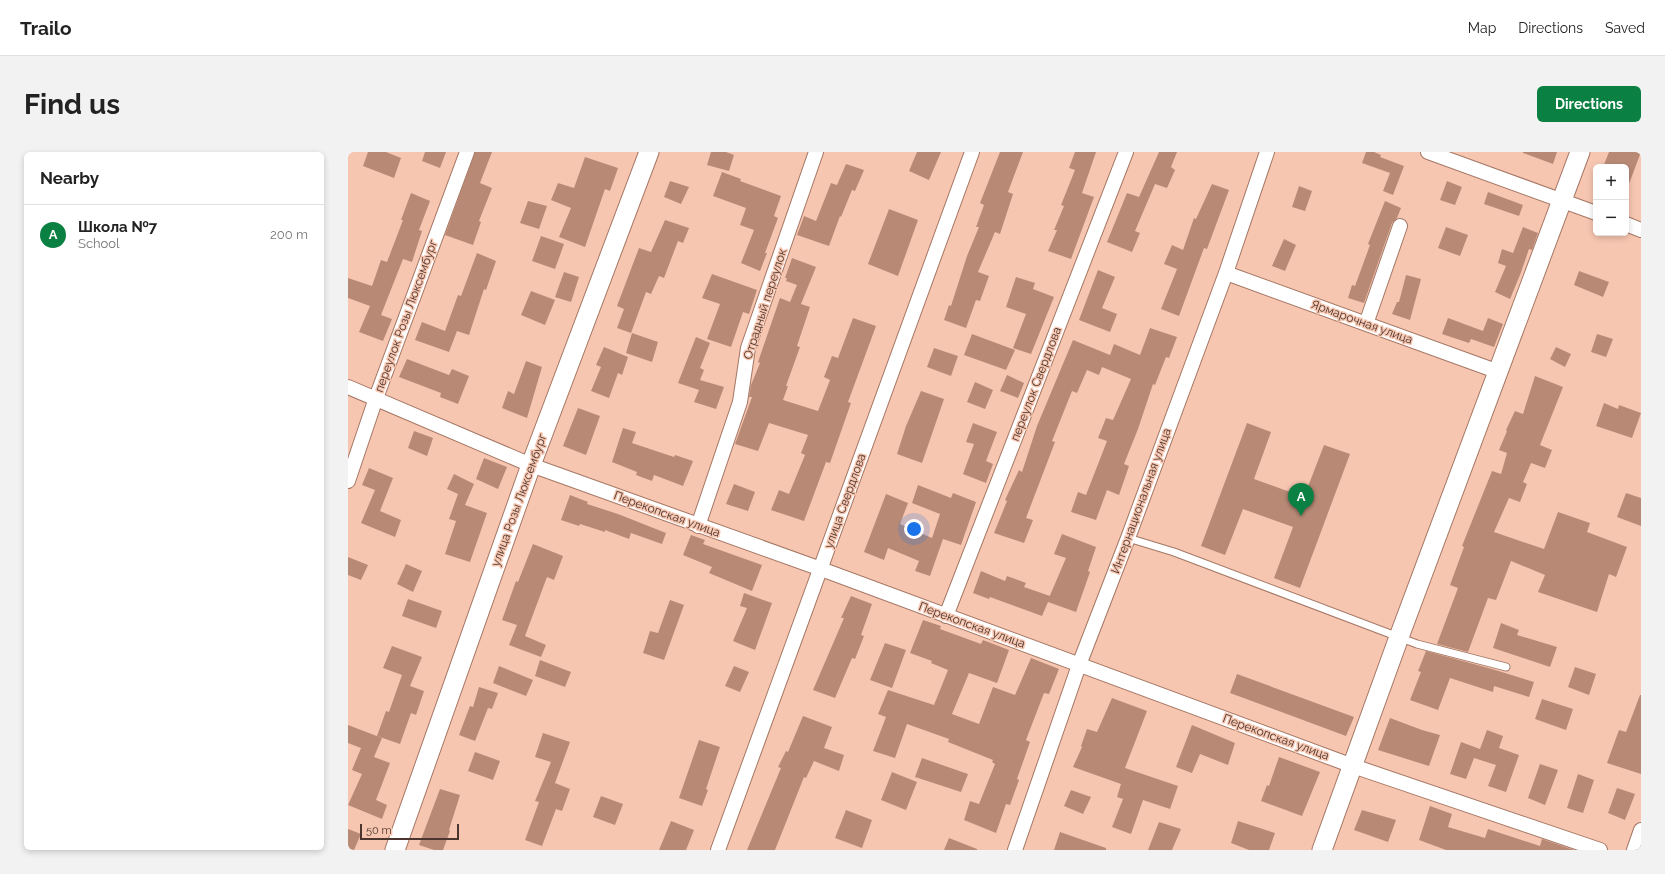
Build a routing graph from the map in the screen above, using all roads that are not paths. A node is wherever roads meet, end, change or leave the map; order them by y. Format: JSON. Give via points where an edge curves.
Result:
{"nodes":[{"id":1,"x":467,"y":152,"type":"edge"},
{"id":2,"x":649,"y":152,"type":"edge"},
{"id":3,"x":816,"y":152,"type":"edge"},
{"id":4,"x":972,"y":152,"type":"edge"},
{"id":5,"x":1126,"y":152,"type":"edge"},
{"id":6,"x":1267,"y":152,"type":"edge"},
{"id":7,"x":1430,"y":152,"type":"edge"},
{"id":8,"x":1580,"y":152,"type":"edge"},
{"id":9,"x":1562,"y":201,"type":"junction"},
{"id":10,"x":1593,"y":212,"type":"edge"},
{"id":11,"x":1629,"y":225,"type":"edge"},
{"id":12,"x":1400,"y":226,"type":"dead end"},
{"id":13,"x":1641,"y":230,"type":"edge"},
{"id":14,"x":1226,"y":273,"type":"junction"},
{"id":15,"x":1366,"y":324,"type":"junction"},
{"id":16,"x":1499,"y":372,"type":"junction"},
{"id":17,"x":348,"y":387,"type":"edge"},
{"id":18,"x":376,"y":398,"type":"junction"},
{"id":19,"x":531,"y":465,"type":"junction"},
{"id":20,"x":348,"y":481,"type":"edge"},
{"id":21,"x":698,"y":526,"type":"junction"},
{"id":22,"x":1128,"y":538,"type":"junction"},
{"id":23,"x":821,"y":569,"type":"junction"},
{"id":24,"x":946,"y":616,"type":"junction"},
{"id":25,"x":1400,"y":637,"type":"junction"},
{"id":26,"x":1079,"y":665,"type":"junction"},
{"id":27,"x":1506,"y":667,"type":"dead end"},
{"id":28,"x":1353,"y":766,"type":"junction"},
{"id":29,"x":1641,"y":830,"type":"edge"},
{"id":30,"x":395,"y":850,"type":"edge"},
{"id":31,"x":718,"y":850,"type":"edge"},
{"id":32,"x":1015,"y":850,"type":"edge"},
{"id":33,"x":1322,"y":850,"type":"edge"},
{"id":34,"x":1600,"y":850,"type":"edge"},
{"id":35,"x":1634,"y":850,"type":"edge"}],
"edges":[{"from":1,"to":18,"type":"street","name":"переулок Розы Люксембург"},
{"from":2,"to":19,"type":"main road","name":"улица Розы Люксембург"},
{"from":3,"to":21,"type":"street","name":"Отрадный переулок","via":[[748,348],[740,402]]},
{"from":4,"to":23,"type":"street","name":"улица Свердлова"},
{"from":5,"to":24,"type":"street","name":"переулок Свердлова"},
{"from":6,"to":14,"type":"street","name":"Интернациональная улица"},
{"from":7,"to":9,"type":"street"},
{"from":8,"to":9,"type":"main road"},
{"from":9,"to":10,"type":"street"},
{"from":9,"to":16,"type":"main road"},
{"from":11,"to":13,"type":"street"},
{"from":12,"to":15,"type":"street"},
{"from":14,"to":15,"type":"street","name":"Ярмарочная улица"},
{"from":14,"to":22,"type":"street","name":"Интернациональная улица"},
{"from":15,"to":16,"type":"street","name":"Ярмарочная улица"},
{"from":16,"to":25,"type":"main road"},
{"from":17,"to":18,"type":"street","name":"Перекопская улица"},
{"from":18,"to":19,"type":"street","name":"Перекопская улица"},
{"from":18,"to":20,"type":"street","name":"переулок Розы Люксембург"},
{"from":19,"to":21,"type":"street","name":"Перекопская улица"},
{"from":19,"to":30,"type":"main road","name":"улица Розы Люксембург"},
{"from":21,"to":23,"type":"street","name":"Перекопская улица"},
{"from":22,"to":25,"type":"lane","via":[[1174,552]]},
{"from":22,"to":26,"type":"street","name":"Интернациональная улица"},
{"from":23,"to":24,"type":"street","name":"Перекопская улица"},
{"from":23,"to":31,"type":"street","name":"улица Свердлова"},
{"from":24,"to":26,"type":"street","name":"Перекопская улица"},
{"from":25,"to":27,"type":"lane","via":[[1417,644]]},
{"from":25,"to":28,"type":"main road"},
{"from":26,"to":28,"type":"street","name":"Перекопская улица"},
{"from":26,"to":32,"type":"street","name":"Интернациональная улица"},
{"from":28,"to":33,"type":"main road"},
{"from":28,"to":34,"type":"street","name":"Перекопская улица"},
{"from":29,"to":35,"type":"street"}]}
